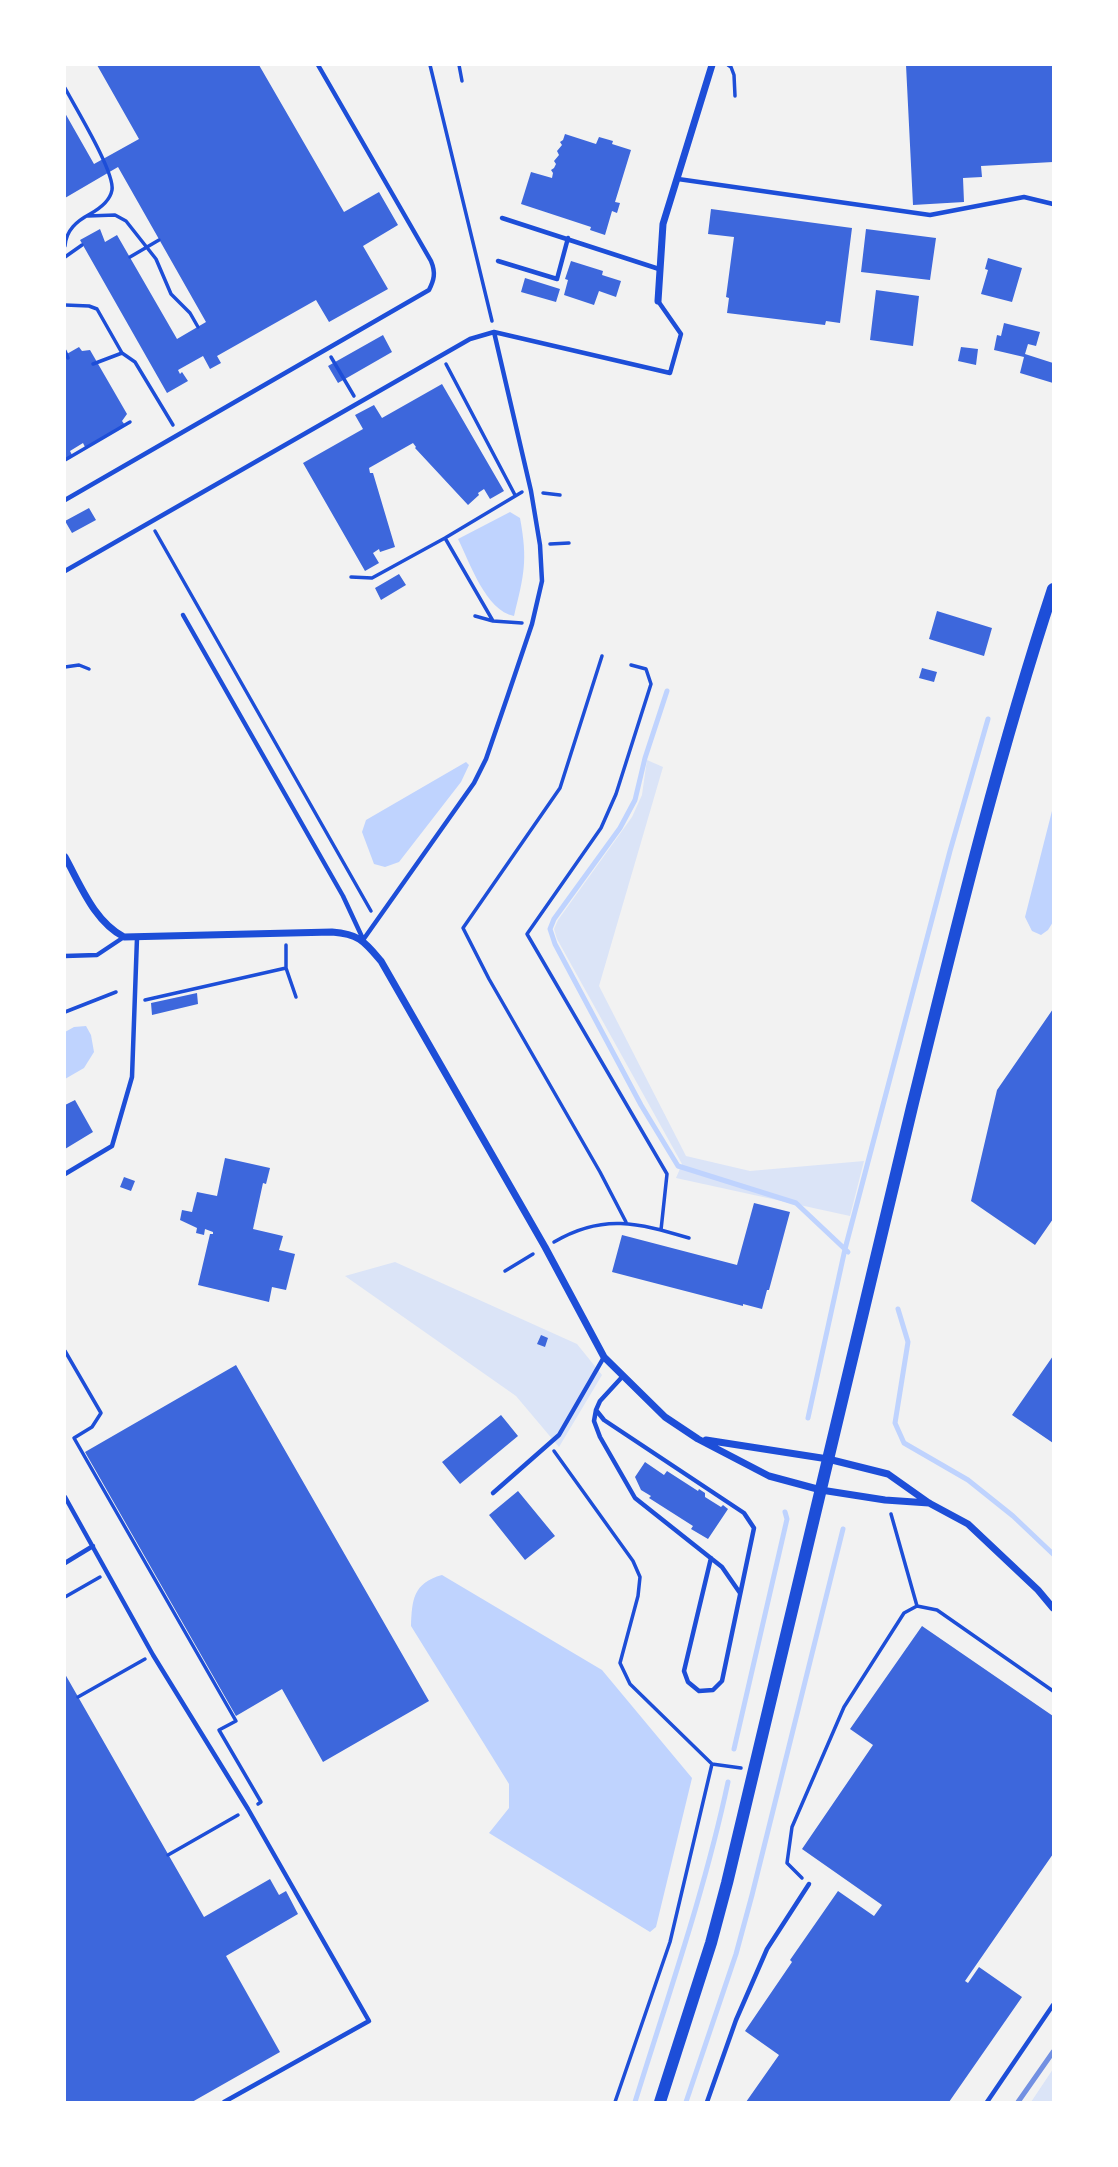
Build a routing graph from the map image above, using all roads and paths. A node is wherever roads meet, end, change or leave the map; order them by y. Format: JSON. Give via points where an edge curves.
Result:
{"nodes":[{"id":1,"x":318,"y":65,"type":"edge"},
{"id":2,"x":430,"y":65,"type":"edge"},
{"id":3,"x":459,"y":65,"type":"edge"},
{"id":4,"x":712,"y":65,"type":"edge"},
{"id":5,"x":728,"y":65,"type":"edge"},
{"id":6,"x":462,"y":81,"type":"dead end"},
{"id":7,"x":65,"y":88,"type":"edge"},
{"id":8,"x":735,"y":96,"type":"dead end"},
{"id":9,"x":677,"y":179,"type":"junction"},
{"id":10,"x":1053,"y":204,"type":"edge"},
{"id":11,"x":85,"y":217,"type":"junction"},
{"id":12,"x":502,"y":218,"type":"dead end"},
{"id":13,"x":568,"y":238,"type":"junction"},
{"id":14,"x":159,"y":240,"type":"dead end"},
{"id":15,"x":82,"y":245,"type":"dead end"},
{"id":16,"x":65,"y":246,"type":"edge"},
{"id":17,"x":148,"y":247,"type":"junction"},
{"id":18,"x":65,"y":257,"type":"edge"},
{"id":19,"x":130,"y":257,"type":"dead end"},
{"id":20,"x":498,"y":261,"type":"dead end"},
{"id":21,"x":659,"y":269,"type":"junction"},
{"id":22,"x":658,"y":301,"type":"joint"},
{"id":23,"x":65,"y":305,"type":"edge"},
{"id":24,"x":198,"y":327,"type":"dead end"},
{"id":25,"x":494,"y":332,"type":"junction"},
{"id":26,"x":326,"y":349,"type":"junction"},
{"id":27,"x":65,"y":351,"type":"edge"},
{"id":28,"x":122,"y":353,"type":"junction"},
{"id":29,"x":442,"y":355,"type":"junction"},
{"id":30,"x":68,"y":358,"type":"dead end"},
{"id":31,"x":93,"y":364,"type":"dead end"},
{"id":32,"x":358,"y":404,"type":"junction"},
{"id":33,"x":130,"y":422,"type":"dead end"},
{"id":34,"x":178,"y":435,"type":"junction"},
{"id":35,"x":65,"y":460,"type":"edge"},
{"id":36,"x":531,"y":491,"type":"junction"},
{"id":37,"x":515,"y":495,"type":"junction"},
{"id":38,"x":559,"y":495,"type":"dead end"},
{"id":39,"x":65,"y":500,"type":"edge"},
{"id":40,"x":151,"y":523,"type":"junction"},
{"id":41,"x":446,"y":538,"type":"junction"},
{"id":42,"x":569,"y":543,"type":"dead end"},
{"id":43,"x":540,"y":545,"type":"junction"},
{"id":44,"x":65,"y":571,"type":"edge"},
{"id":45,"x":351,"y":577,"type":"dead end"},
{"id":46,"x":1053,"y":589,"type":"edge"},
{"id":47,"x":183,"y":615,"type":"dead end"},
{"id":48,"x":475,"y":616,"type":"dead end"},
{"id":49,"x":493,"y":621,"type":"junction"},
{"id":50,"x":531,"y":624,"type":"junction"},
{"id":51,"x":602,"y":656,"type":"dead end"},
{"id":52,"x":631,"y":664,"type":"dead end"},
{"id":53,"x":65,"y":667,"type":"edge"},
{"id":54,"x":89,"y":669,"type":"dead end"},
{"id":55,"x":65,"y":857,"type":"edge"},
{"id":56,"x":377,"y":920,"type":"junction"},
{"id":57,"x":285,"y":933,"type":"junction"},
{"id":58,"x":124,"y":937,"type":"junction"},
{"id":59,"x":137,"y":938,"type":"junction"},
{"id":60,"x":363,"y":940,"type":"junction"},
{"id":61,"x":65,"y":956,"type":"edge"},
{"id":62,"x":286,"y":968,"type":"junction"},
{"id":63,"x":116,"y":992,"type":"dead end"},
{"id":64,"x":296,"y":997,"type":"dead end"},
{"id":65,"x":135,"y":1002,"type":"junction"},
{"id":66,"x":65,"y":1012,"type":"edge"},
{"id":67,"x":65,"y":1174,"type":"edge"},
{"id":68,"x":626,"y":1222,"type":"junction"},
{"id":69,"x":661,"y":1230,"type":"junction"},
{"id":70,"x":690,"y":1238,"type":"dead end"},
{"id":71,"x":545,"y":1247,"type":"junction"},
{"id":72,"x":540,"y":1264,"type":"dead end"},
{"id":73,"x":505,"y":1271,"type":"dead end"},
{"id":74,"x":65,"y":1350,"type":"edge"},
{"id":75,"x":604,"y":1357,"type":"junction"},
{"id":76,"x":623,"y":1376,"type":"junction"},
{"id":77,"x":596,"y":1410,"type":"junction"},
{"id":78,"x":698,"y":1439,"type":"junction"},
{"id":79,"x":549,"y":1444,"type":"junction"},
{"id":80,"x":828,"y":1459,"type":"junction"},
{"id":81,"x":821,"y":1490,"type":"junction"},
{"id":82,"x":493,"y":1493,"type":"dead end"},
{"id":83,"x":65,"y":1497,"type":"edge"},
{"id":84,"x":929,"y":1503,"type":"junction"},
{"id":85,"x":891,"y":1515,"type":"dead end"},
{"id":86,"x":93,"y":1546,"type":"junction"},
{"id":87,"x":711,"y":1558,"type":"junction"},
{"id":88,"x":65,"y":1563,"type":"edge"},
{"id":89,"x":108,"y":1573,"type":"junction"},
{"id":90,"x":740,"y":1593,"type":"junction"},
{"id":91,"x":65,"y":1597,"type":"edge"},
{"id":92,"x":917,"y":1606,"type":"junction"},
{"id":93,"x":1053,"y":1608,"type":"edge"},
{"id":94,"x":153,"y":1655,"type":"junction"},
{"id":95,"x":1053,"y":1691,"type":"edge"},
{"id":96,"x":78,"y":1698,"type":"dead end"},
{"id":97,"x":712,"y":1764,"type":"junction"},
{"id":98,"x":754,"y":1770,"type":"junction"},
{"id":99,"x":248,"y":1809,"type":"junction"},
{"id":100,"x":168,"y":1855,"type":"dead end"},
{"id":101,"x":809,"y":1884,"type":"joint"},
{"id":102,"x":1053,"y":2005,"type":"edge"},
{"id":103,"x":224,"y":2102,"type":"edge"},
{"id":104,"x":615,"y":2102,"type":"edge"},
{"id":105,"x":660,"y":2102,"type":"edge"},
{"id":106,"x":707,"y":2102,"type":"edge"},
{"id":107,"x":987,"y":2102,"type":"edge"}],
"edges":[{"from":1,"to":26,"type":"lane","via":[[435,270],[429,290]]},
{"from":2,"to":25,"type":"path"},
{"from":3,"to":6,"type":"path"},
{"from":4,"to":9,"type":"street"},
{"from":5,"to":8,"type":"path","via":[[734,75]]},
{"from":7,"to":11,"type":"path","via":[[111,178],[107,201]]},
{"from":9,"to":10,"type":"lane","via":[[930,215],[1024,198]]},
{"from":9,"to":21,"type":"street","via":[[663,224]]},
{"from":11,"to":16,"type":"path","via":[[67,233]]},
{"from":11,"to":17,"type":"path","via":[[115,215]]},
{"from":12,"to":13,"type":"lane"},
{"from":13,"to":20,"type":"lane","via":[[556,279]]},
{"from":13,"to":21,"type":"lane"},
{"from":14,"to":17,"type":"path"},
{"from":15,"to":18,"type":"path"},
{"from":17,"to":19,"type":"path"},
{"from":17,"to":24,"type":"path","via":[[171,294]]},
{"from":21,"to":22,"type":"street"},
{"from":22,"to":25,"type":"lane","via":[[681,334],[670,373]]},
{"from":23,"to":28,"type":"path","via":[[97,309]]},
{"from":25,"to":29,"type":"lane"},
{"from":25,"to":36,"type":"lane"},
{"from":26,"to":32,"type":"path"},
{"from":26,"to":34,"type":"lane"},
{"from":27,"to":30,"type":"path"},
{"from":28,"to":31,"type":"path"},
{"from":28,"to":34,"type":"path","via":[[135,362]]},
{"from":29,"to":32,"type":"lane"},
{"from":29,"to":37,"type":"path"},
{"from":32,"to":40,"type":"lane"},
{"from":33,"to":35,"type":"path"},
{"from":34,"to":39,"type":"lane"},
{"from":36,"to":37,"type":"path"},
{"from":36,"to":38,"type":"path"},
{"from":36,"to":43,"type":"lane"},
{"from":37,"to":41,"type":"path"},
{"from":40,"to":44,"type":"lane"},
{"from":40,"to":56,"type":"path"},
{"from":41,"to":45,"type":"path","via":[[372,578]]},
{"from":41,"to":49,"type":"path"},
{"from":42,"to":43,"type":"path"},
{"from":43,"to":50,"type":"lane","via":[[541,581]]},
{"from":46,"to":80,"type":"main road","via":[[957,926]]},
{"from":47,"to":60,"type":"lane","via":[[348,905]]},
{"from":48,"to":49,"type":"path"},
{"from":49,"to":50,"type":"path"},
{"from":50,"to":56,"type":"lane","via":[[474,783]]},
{"from":51,"to":68,"type":"path","via":[[560,788],[463,928]]},
{"from":52,"to":69,"type":"path","via":[[646,669],[651,684],[617,794],[601,828],[527,934],[667,1174]]},
{"from":53,"to":54,"type":"path"},
{"from":55,"to":58,"type":"street","via":[[100,918]]},
{"from":56,"to":60,"type":"lane"},
{"from":57,"to":59,"type":"street"},
{"from":57,"to":60,"type":"street","via":[[332,932]]},
{"from":57,"to":62,"type":"path"},
{"from":58,"to":59,"type":"street"},
{"from":58,"to":61,"type":"lane","via":[[97,955]]},
{"from":59,"to":65,"type":"lane"},
{"from":60,"to":71,"type":"street","via":[[381,961]]},
{"from":62,"to":64,"type":"path"},
{"from":62,"to":65,"type":"path"},
{"from":63,"to":66,"type":"path"},
{"from":65,"to":67,"type":"lane","via":[[132,1077],[112,1146]]},
{"from":68,"to":69,"type":"path"},
{"from":68,"to":71,"type":"path","via":[[598,1223]]},
{"from":69,"to":70,"type":"path"},
{"from":71,"to":75,"type":"street"},
{"from":72,"to":73,"type":"path","via":[[533,1254]]},
{"from":74,"to":99,"type":"path","via":[[100,1413],[92,1427],[74,1438],[236,1721],[219,1730],[261,1802]]},
{"from":75,"to":76,"type":"street"},
{"from":75,"to":79,"type":"lane"},
{"from":76,"to":77,"type":"lane"},
{"from":76,"to":78,"type":"street","via":[[665,1417]]},
{"from":77,"to":87,"type":"lane","via":[[594,1421],[600,1437],[635,1498]]},
{"from":77,"to":90,"type":"lane","via":[[752,1522]]},
{"from":78,"to":80,"type":"street"},
{"from":78,"to":81,"type":"street","via":[[769,1476]]},
{"from":79,"to":82,"type":"lane"},
{"from":79,"to":97,"type":"path","via":[[634,1561],[640,1577],[620,1663],[630,1684]]},
{"from":80,"to":81,"type":"main road"},
{"from":80,"to":84,"type":"street","via":[[888,1474]]},
{"from":81,"to":84,"type":"street"},
{"from":81,"to":98,"type":"main road"},
{"from":83,"to":86,"type":"lane"},
{"from":84,"to":93,"type":"street","via":[[968,1524]]},
{"from":85,"to":92,"type":"path"},
{"from":86,"to":88,"type":"lane"},
{"from":86,"to":89,"type":"lane"},
{"from":87,"to":90,"type":"lane"},
{"from":87,"to":90,"type":"lane","via":[[684,1671],[698,1690],[713,1690],[722,1681]]},
{"from":89,"to":91,"type":"path"},
{"from":89,"to":94,"type":"lane"},
{"from":92,"to":95,"type":"path","via":[[937,1610]]},
{"from":92,"to":101,"type":"path","via":[[904,1613],[844,1707],[792,1827],[787,1863]]},
{"from":94,"to":96,"type":"path"},
{"from":94,"to":99,"type":"lane"},
{"from":97,"to":98,"type":"path"},
{"from":97,"to":104,"type":"path","via":[[670,1941]]},
{"from":98,"to":105,"type":"main road","via":[[711,1942]]},
{"from":99,"to":100,"type":"path"},
{"from":99,"to":103,"type":"lane","via":[[369,2021]]},
{"from":101,"to":106,"type":"lane","via":[[767,1950]]},
{"from":102,"to":107,"type":"lane"}]}
